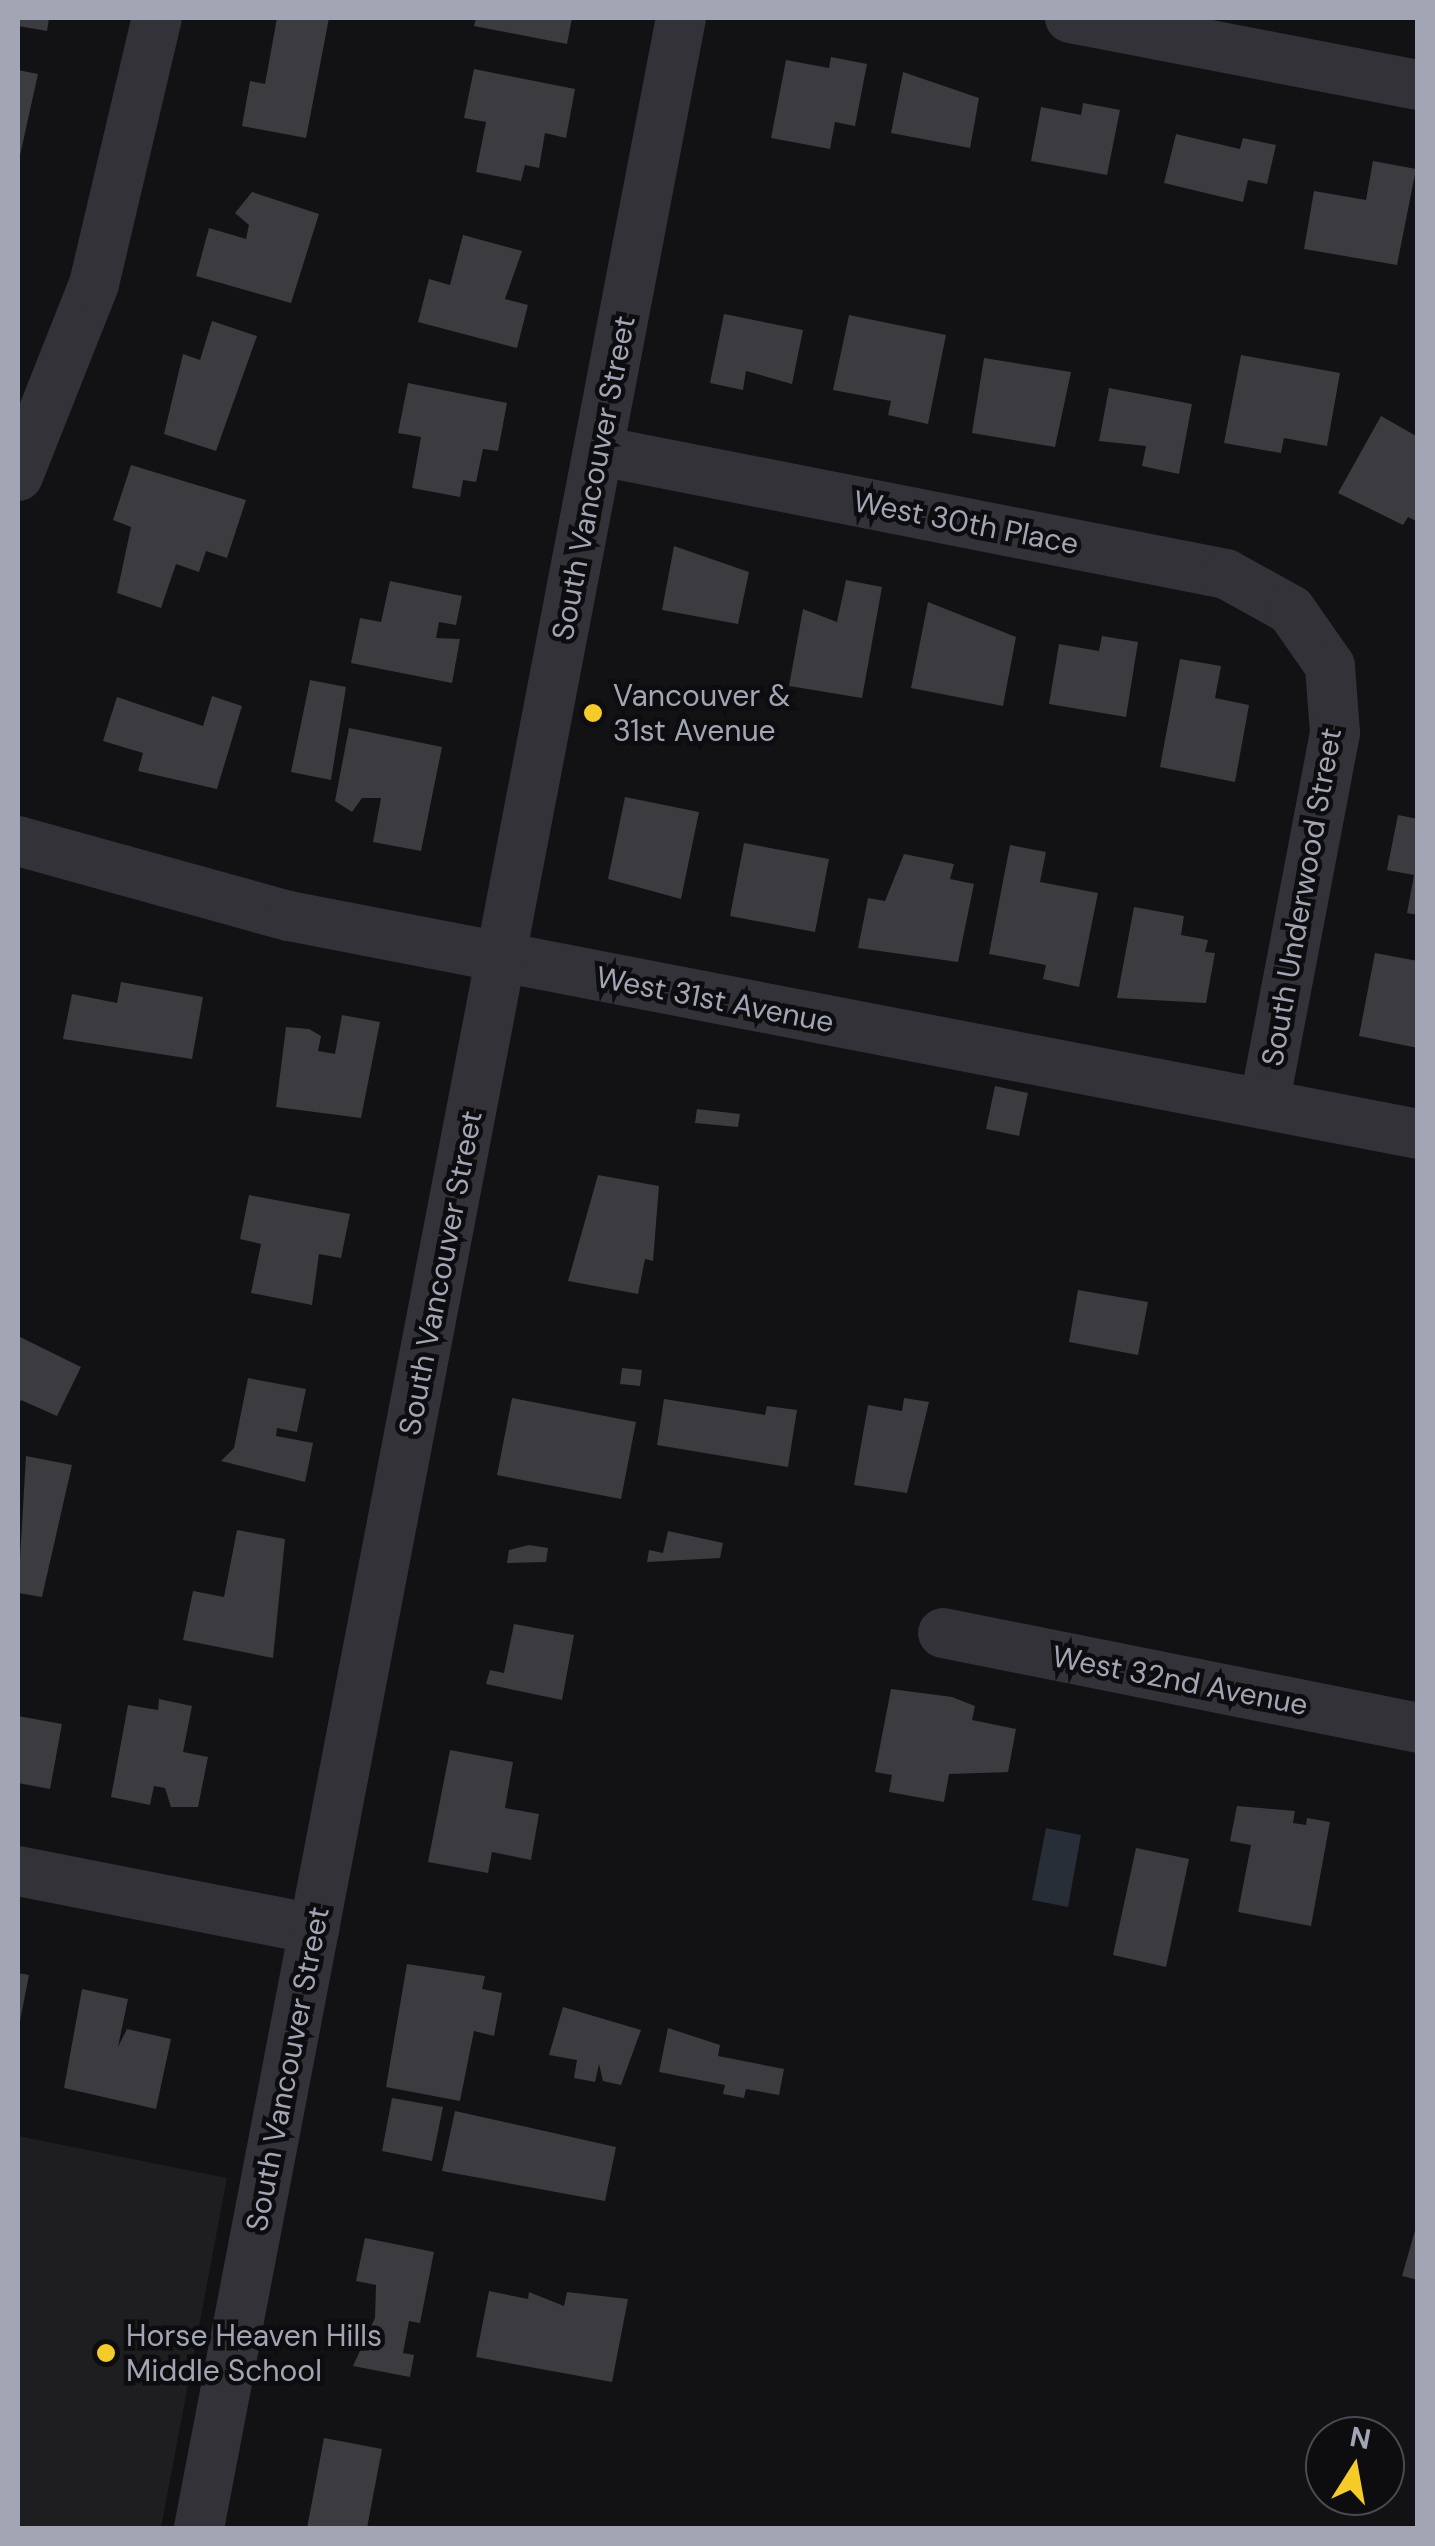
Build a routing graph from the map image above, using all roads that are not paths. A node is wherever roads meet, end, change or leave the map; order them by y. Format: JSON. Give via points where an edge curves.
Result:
{"nodes":[{"id":1,"x":156,"y":18,"type":"edge"},
{"id":2,"x":681,"y":18,"type":"edge"},
{"id":3,"x":1070,"y":18,"type":"edge"},
{"id":4,"x":1418,"y":85,"type":"edge"},
{"id":5,"x":600,"y":451,"type":"junction"},
{"id":6,"x":18,"y":476,"type":"edge"},
{"id":7,"x":1311,"y":636,"type":"joint"},
{"id":8,"x":18,"y":842,"type":"edge"},
{"id":9,"x":502,"y":960,"type":"junction"},
{"id":10,"x":1264,"y":1104,"type":"junction"},
{"id":11,"x":1418,"y":1134,"type":"edge"},
{"id":12,"x":943,"y":1634,"type":"dead end"},
{"id":13,"x":1418,"y":1728,"type":"edge"},
{"id":14,"x":18,"y":1871,"type":"edge"},
{"id":15,"x":314,"y":1928,"type":"junction"},
{"id":16,"x":199,"y":2528,"type":"edge"}],
"edges":[{"from":1,"to":6,"type":"street","via":[[94,284]]},
{"from":2,"to":5,"type":"street","name":"South Vancouver Street"},
{"from":3,"to":4,"type":"street"},
{"from":5,"to":7,"type":"street","name":"West 30th Place","via":[[1226,574],[1291,610]]},
{"from":5,"to":9,"type":"street","name":"South Vancouver Street"},
{"from":7,"to":10,"type":"street","name":"South Underwood Street","via":[[1330,666],[1335,733]]},
{"from":8,"to":9,"type":"street","name":"West 31st Avenue","via":[[186,891]]},
{"from":9,"to":10,"type":"street","name":"West 31st Avenue"},
{"from":9,"to":15,"type":"street","name":"South Vancouver Street"},
{"from":10,"to":11,"type":"street","name":"West 31st Avenue"},
{"from":12,"to":13,"type":"street","name":"West 32nd Avenue"},
{"from":14,"to":15,"type":"street"},
{"from":15,"to":16,"type":"street","name":"South Vancouver Street"}]}
